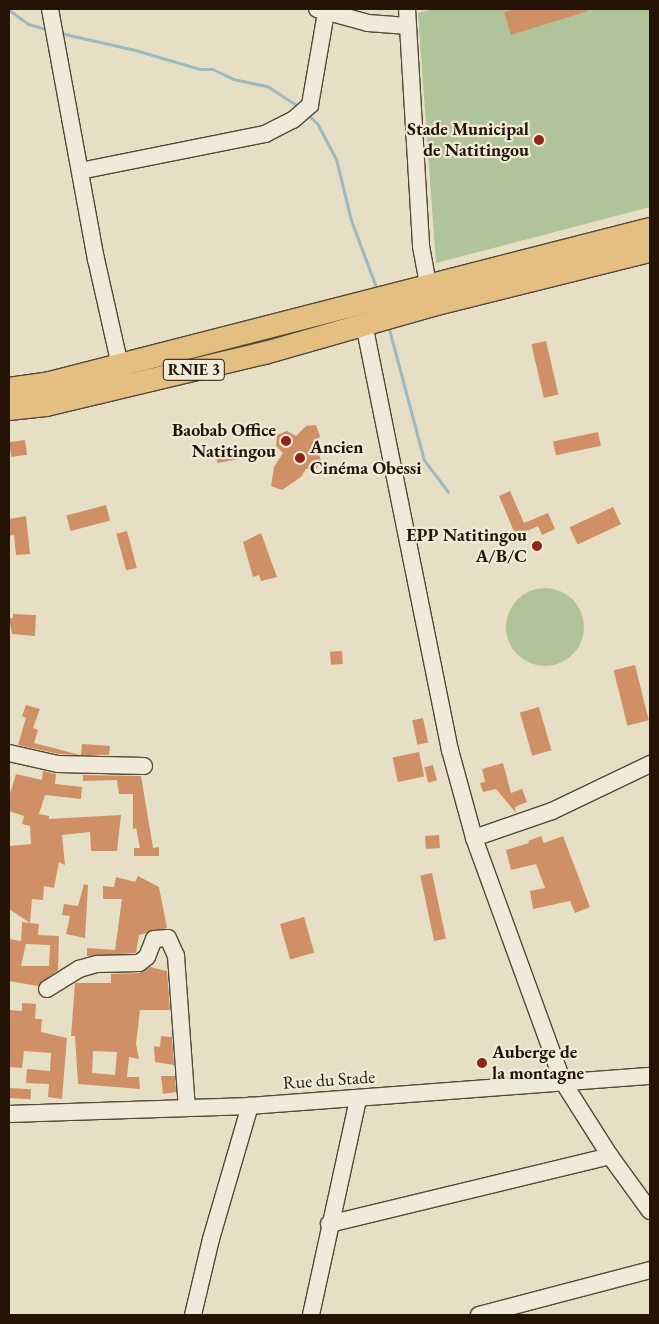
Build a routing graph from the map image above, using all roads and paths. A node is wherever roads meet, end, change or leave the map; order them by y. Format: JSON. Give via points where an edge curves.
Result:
{"nodes":[{"id":1,"x":50,"y":9,"type":"edge"},
{"id":2,"x":408,"y":9,"type":"edge"},
{"id":3,"x":320,"y":11,"type":"edge"},
{"id":4,"x":408,"y":26,"type":"junction"},
{"id":5,"x":80,"y":171,"type":"junction"},
{"id":6,"x":650,"y":229,"type":"edge"},
{"id":7,"x":650,"y":251,"type":"edge"},
{"id":8,"x":430,"y":295,"type":"junction"},
{"id":9,"x":378,"y":321,"type":"junction"},
{"id":10,"x":260,"y":330,"type":"junction"},
{"id":11,"x":265,"y":353,"type":"junction"},
{"id":12,"x":122,"y":376,"type":"junction"},
{"id":13,"x":9,"y":389,"type":"edge"},
{"id":14,"x":9,"y":409,"type":"edge"},
{"id":15,"x":9,"y":753,"type":"edge"},
{"id":16,"x":650,"y":764,"type":"edge"},
{"id":17,"x":144,"y":766,"type":"dead end"},
{"id":18,"x":474,"y":838,"type":"junction"},
{"id":19,"x":47,"y":989,"type":"dead end"},
{"id":20,"x":650,"y":1076,"type":"edge"},
{"id":21,"x":562,"y":1082,"type":"junction"},
{"id":22,"x":358,"y":1099,"type":"junction"},
{"id":23,"x":250,"y":1106,"type":"junction"},
{"id":24,"x":187,"y":1108,"type":"junction"},
{"id":25,"x":9,"y":1114,"type":"edge"},
{"id":26,"x":610,"y":1156,"type":"junction"},
{"id":27,"x":650,"y":1211,"type":"edge"},
{"id":28,"x":329,"y":1224,"type":"junction"},
{"id":29,"x":650,"y":1270,"type":"edge"},
{"id":30,"x":193,"y":1315,"type":"edge"},
{"id":31,"x":311,"y":1315,"type":"edge"},
{"id":32,"x":478,"y":1315,"type":"edge"}],
"edges":[{"from":1,"to":5,"type":"street"},
{"from":2,"to":4,"type":"street"},
{"from":3,"to":4,"type":"street","via":[[368,24]]},
{"from":3,"to":5,"type":"street","via":[[310,104],[293,120],[265,134]]},
{"from":4,"to":8,"type":"street","via":[[421,246]]},
{"from":5,"to":12,"type":"street"},
{"from":6,"to":8,"type":"highway","number":"RNIE 3"},
{"from":7,"to":8,"type":"highway","number":"RNIE 3"},
{"from":8,"to":9,"type":"highway","number":"RNIE 3"},
{"from":8,"to":10,"type":"highway","number":"RNIE 3","via":[[381,297]]},
{"from":9,"to":11,"type":"highway","number":"RNIE 3"},
{"from":9,"to":18,"type":"street","via":[[450,750]]},
{"from":10,"to":11,"type":"highway"},
{"from":10,"to":12,"type":"highway","number":"RNIE 3"},
{"from":11,"to":12,"type":"highway","number":"RNIE 3"},
{"from":12,"to":13,"type":"highway","number":"RNIE 3"},
{"from":12,"to":14,"type":"highway","number":"RNIE 3","via":[[46,405]]},
{"from":15,"to":17,"type":"street","via":[[58,764]]},
{"from":16,"to":18,"type":"street","via":[[552,811]]},
{"from":18,"to":21,"type":"street"},
{"from":19,"to":24,"type":"street","via":[[79,969],[97,964],[139,963],[146,957],[154,939],[168,938],[176,956]]},
{"from":20,"to":21,"type":"street","name":"Rue du Stade"},
{"from":21,"to":22,"type":"street","name":"Rue du Stade"},
{"from":21,"to":26,"type":"street"},
{"from":22,"to":23,"type":"street","name":"Rue du Stade"},
{"from":22,"to":28,"type":"street"},
{"from":23,"to":24,"type":"street","name":"Rue du Stade"},
{"from":23,"to":30,"type":"street"},
{"from":24,"to":25,"type":"street","name":"Rue du Stade"},
{"from":26,"to":27,"type":"street"},
{"from":26,"to":28,"type":"street"},
{"from":28,"to":31,"type":"street"},
{"from":29,"to":32,"type":"street"}]}
